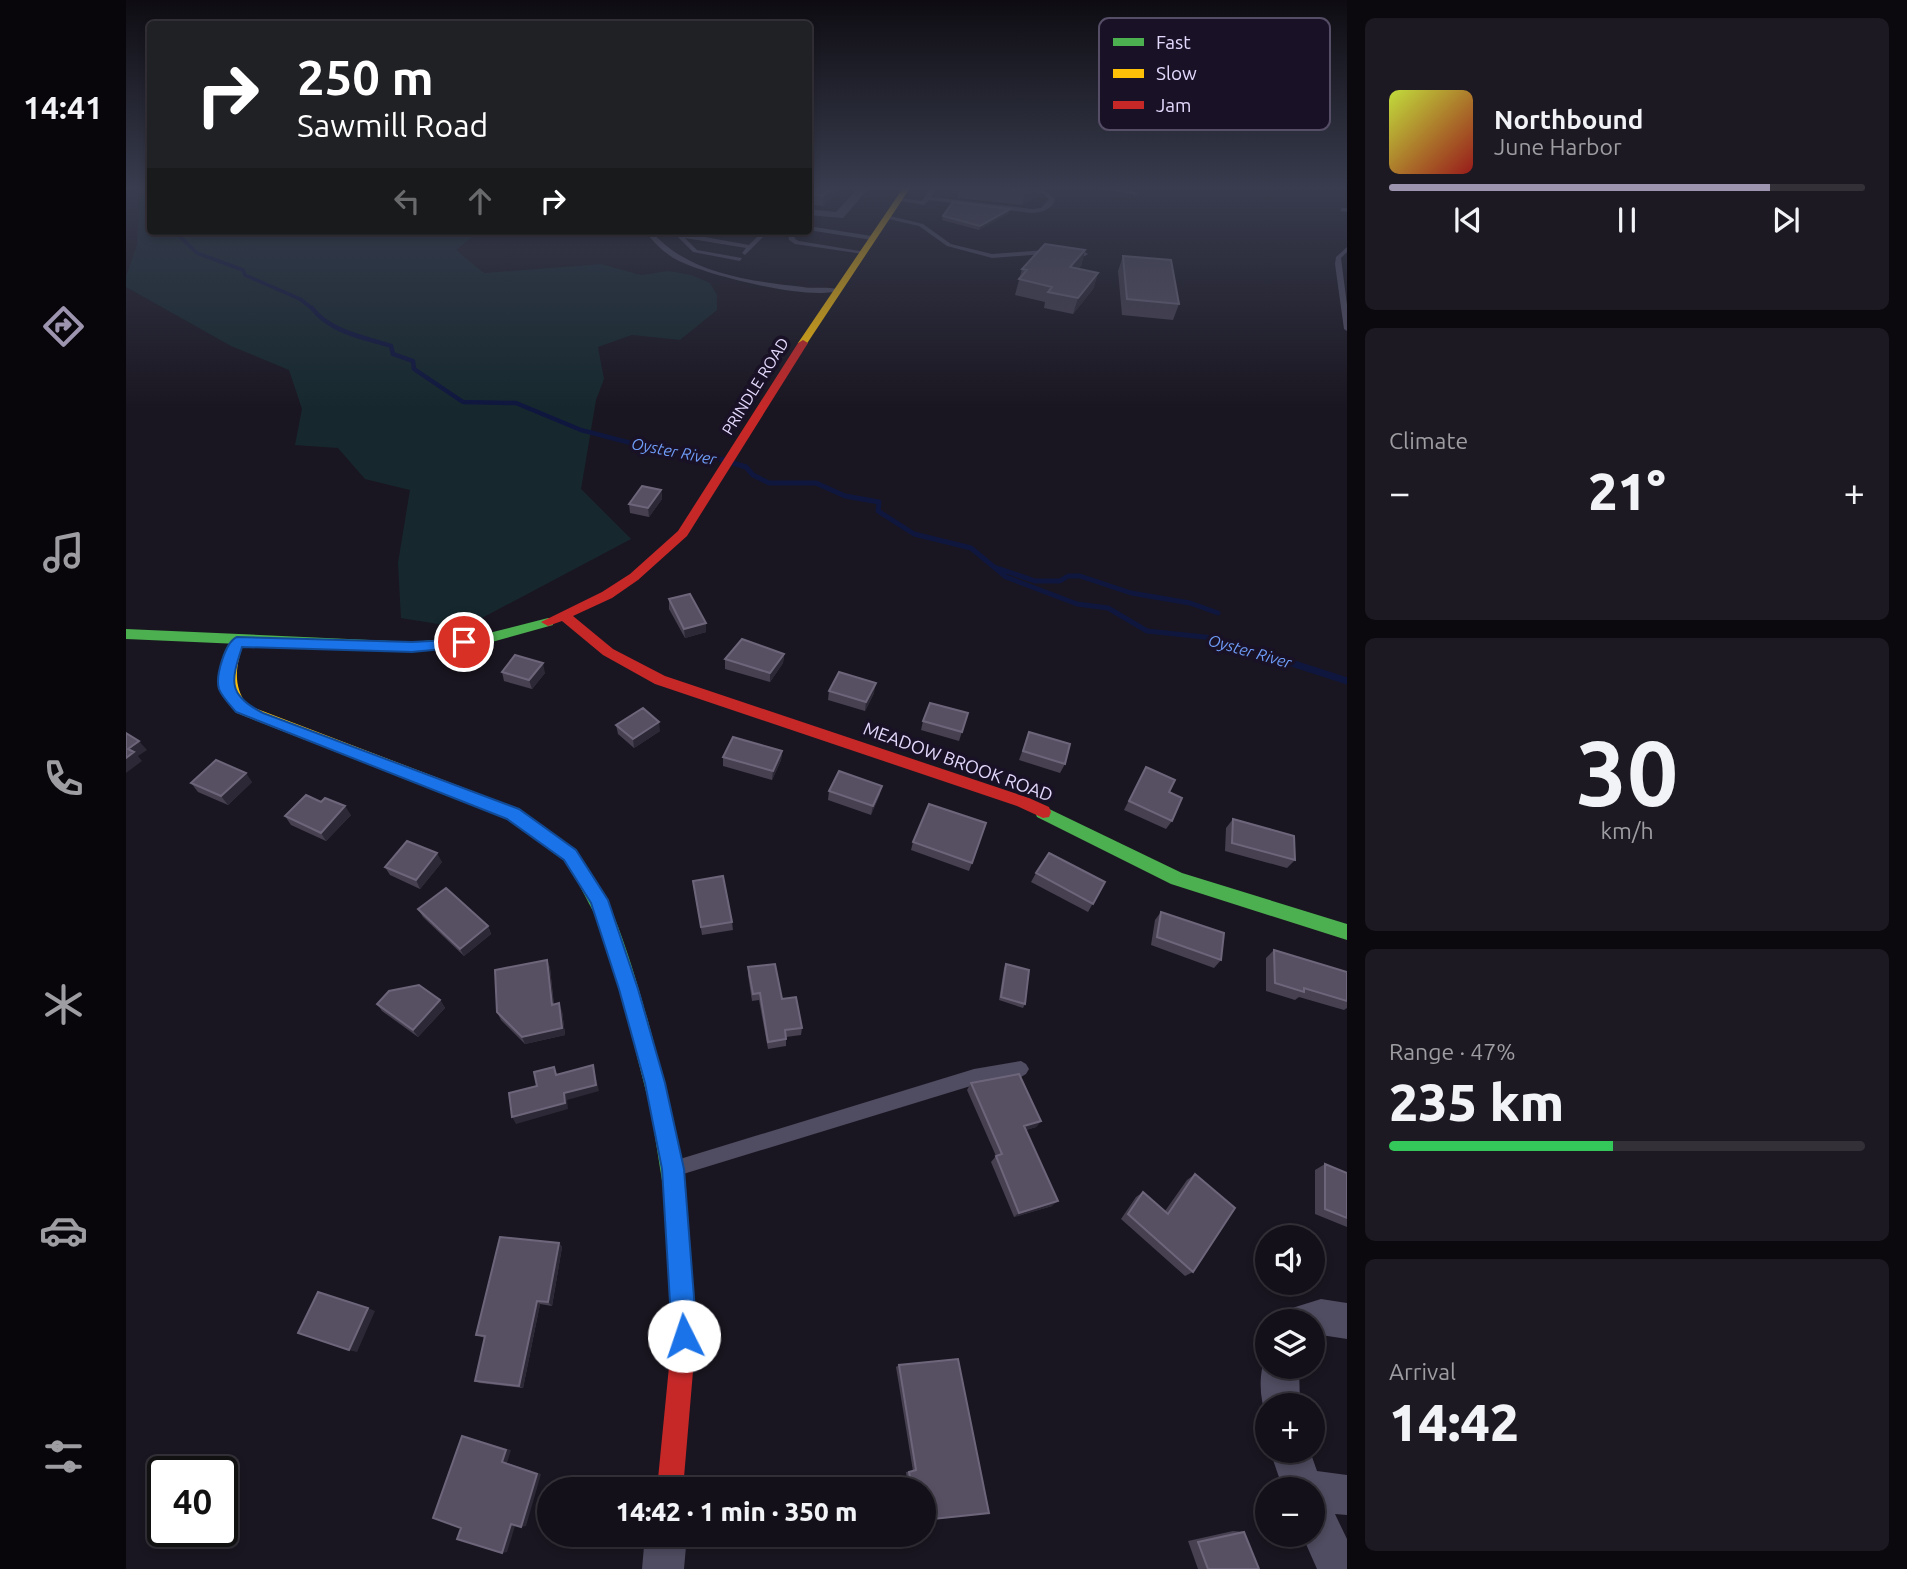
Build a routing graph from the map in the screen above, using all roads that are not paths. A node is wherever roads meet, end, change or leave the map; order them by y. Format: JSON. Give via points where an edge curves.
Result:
{"nodes":[{"id":1,"x":686,"y":261,"type":"edge"},
{"id":2,"x":738,"y":261,"type":"edge"},
{"id":3,"x":855,"y":261,"type":"edge"},
{"id":4,"x":1338,"y":261,"type":"edge"},
{"id":5,"x":726,"y":274,"type":"junction"},
{"id":6,"x":833,"y":290,"type":"junction"},
{"id":7,"x":1347,"y":329,"type":"edge"},
{"id":8,"x":563,"y":615,"type":"junction"},
{"id":9,"x":126,"y":634,"type":"edge"},
{"id":10,"x":237,"y":642,"type":"junction"},
{"id":11,"x":1347,"y":932,"type":"edge"},
{"id":12,"x":1021,"y":1069,"type":"dead end"},
{"id":13,"x":673,"y":1169,"type":"junction"},
{"id":14,"x":1325,"y":1318,"type":"edge"},
{"id":15,"x":1347,"y":1321,"type":"edge"},
{"id":16,"x":671,"y":1477,"type":"edge"},
{"id":17,"x":1325,"y":1492,"type":"edge"},
{"id":18,"x":1347,"y":1495,"type":"edge"},
{"id":19,"x":1325,"y":1538,"type":"edge"},
{"id":20,"x":665,"y":1547,"type":"edge"},
{"id":21,"x":663,"y":1569,"type":"edge"},
{"id":22,"x":1339,"y":1569,"type":"edge"}],
"edges":[{"from":1,"to":5,"type":"lane"},
{"from":2,"to":5,"type":"lane"},
{"from":3,"to":6,"type":"street","name":"PRINDLE ROAD"},
{"from":4,"to":7,"type":"lane"},
{"from":5,"to":6,"type":"lane","via":[[821,292]]},
{"from":6,"to":8,"type":"street","name":"PRINDLE ROAD","via":[[683,533],[659,560],[624,585]]},
{"from":8,"to":10,"type":"street","name":"PRINDLE ROAD","via":[[503,635],[450,645]]},
{"from":8,"to":11,"type":"street","name":"MEADOW BROOK ROAD","via":[[630,667],[660,680],[1023,802],[1177,878]]},
{"from":9,"to":10,"type":"street","name":"PRINDLE ROAD"},
{"from":10,"to":13,"type":"street","via":[[226,683],[242,709],[513,814],[570,855],[599,900],[629,989]]},
{"from":12,"to":13,"type":"lane","via":[[961,1080]]},
{"from":13,"to":16,"type":"street","via":[[684,1336]]},
{"from":14,"to":15,"type":"street"},
{"from":17,"to":18,"type":"street"},
{"from":19,"to":22,"type":"street"},
{"from":20,"to":21,"type":"street"}]}
